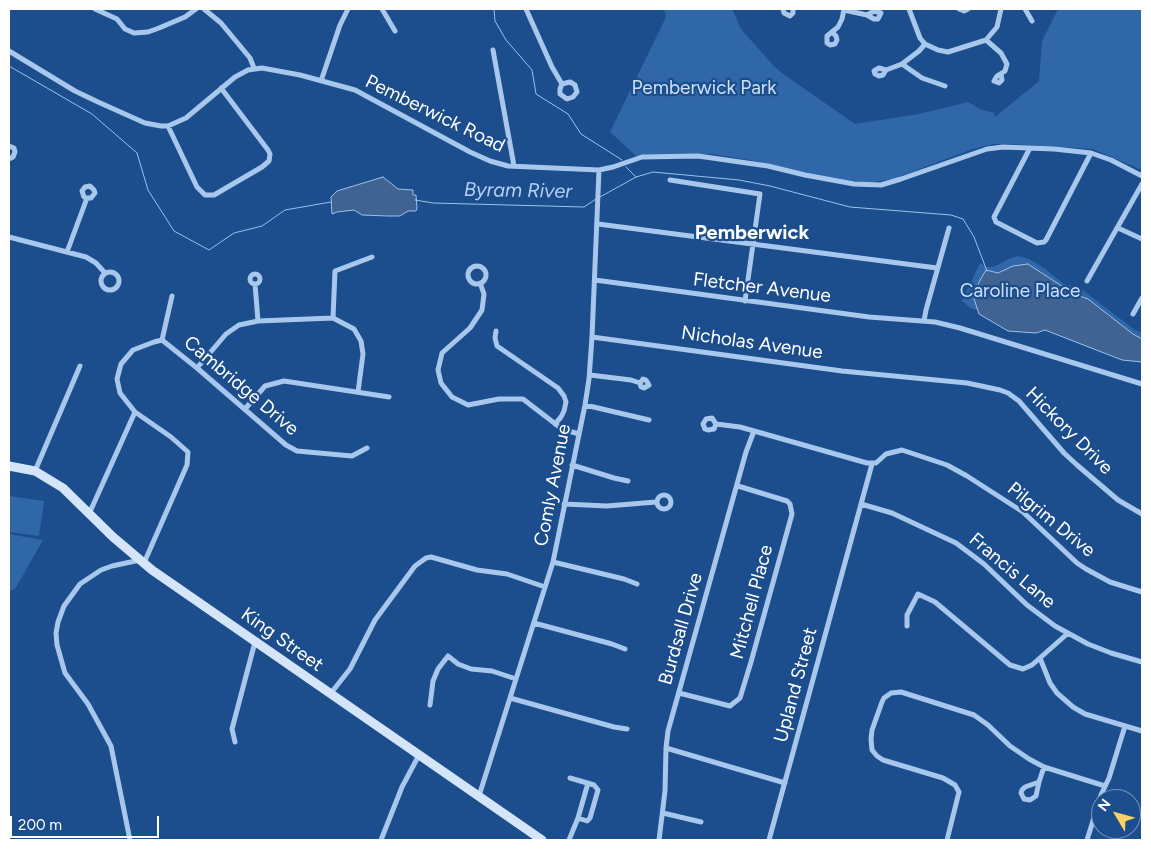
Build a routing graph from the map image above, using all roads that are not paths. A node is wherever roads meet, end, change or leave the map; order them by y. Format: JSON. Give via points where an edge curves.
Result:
{"nodes":[{"id":1,"x":95,"y":9,"type":"edge"},
{"id":2,"x":196,"y":9,"type":"edge"},
{"id":3,"x":204,"y":9,"type":"edge"},
{"id":4,"x":348,"y":9,"type":"edge"},
{"id":5,"x":382,"y":9,"type":"edge"},
{"id":6,"x":526,"y":9,"type":"edge"},
{"id":7,"x":784,"y":9,"type":"edge"},
{"id":8,"x":793,"y":9,"type":"edge"},
{"id":9,"x":844,"y":9,"type":"edge"},
{"id":10,"x":909,"y":9,"type":"edge"},
{"id":11,"x":959,"y":9,"type":"edge"},
{"id":12,"x":968,"y":9,"type":"edge"},
{"id":13,"x":1001,"y":9,"type":"edge"},
{"id":14,"x":1025,"y":9,"type":"edge"},
{"id":15,"x":867,"y":15,"type":"dead end"},
{"id":16,"x":1032,"y":21,"type":"dead end"},
{"id":17,"x":395,"y":31,"type":"dead end"},
{"id":18,"x":832,"y":32,"type":"dead end"},
{"id":19,"x":986,"y":40,"type":"junction"},
{"id":20,"x":925,"y":44,"type":"junction"},
{"id":21,"x":494,"y":50,"type":"dead end"},
{"id":22,"x":9,"y":51,"type":"edge"},
{"id":23,"x":902,"y":64,"type":"junction"},
{"id":24,"x":254,"y":68,"type":"junction"},
{"id":25,"x":886,"y":70,"type":"dead end"},
{"id":26,"x":1001,"y":74,"type":"dead end"},
{"id":27,"x":322,"y":81,"type":"junction"},
{"id":28,"x":562,"y":84,"type":"dead end"},
{"id":29,"x":946,"y":86,"type":"dead end"},
{"id":30,"x":221,"y":88,"type":"junction"},
{"id":31,"x":168,"y":126,"type":"junction"},
{"id":32,"x":9,"y":146,"type":"edge"},
{"id":33,"x":1030,"y":148,"type":"junction"},
{"id":34,"x":1091,"y":153,"type":"junction"},
{"id":35,"x":9,"y":159,"type":"edge"},
{"id":36,"x":514,"y":166,"type":"junction"},
{"id":37,"x":599,"y":170,"type":"junction"},
{"id":38,"x":1142,"y":176,"type":"edge"},
{"id":39,"x":670,"y":180,"type":"dead end"},
{"id":40,"x":1142,"y":184,"type":"edge"},
{"id":41,"x":88,"y":198,"type":"dead end"},
{"id":42,"x":598,"y":224,"type":"junction"},
{"id":43,"x":949,"y":228,"type":"dead end"},
{"id":44,"x":1118,"y":228,"type":"junction"},
{"id":45,"x":9,"y":237,"type":"edge"},
{"id":46,"x":1142,"y":239,"type":"edge"},
{"id":47,"x":752,"y":245,"type":"junction"},
{"id":48,"x":67,"y":252,"type":"junction"},
{"id":49,"x":372,"y":257,"type":"dead end"},
{"id":50,"x":937,"y":268,"type":"junction"},
{"id":51,"x":104,"y":273,"type":"dead end"},
{"id":52,"x":595,"y":280,"type":"junction"},
{"id":53,"x":1087,"y":281,"type":"dead end"},
{"id":54,"x":480,"y":283,"type":"dead end"},
{"id":55,"x":255,"y":284,"type":"dead end"},
{"id":56,"x":172,"y":296,"type":"dead end"},
{"id":57,"x":1142,"y":298,"type":"edge"},
{"id":58,"x":745,"y":301,"type":"junction"},
{"id":59,"x":1133,"y":314,"type":"dead end"},
{"id":60,"x":333,"y":318,"type":"junction"},
{"id":61,"x":258,"y":321,"type":"junction"},
{"id":62,"x":924,"y":321,"type":"junction"},
{"id":63,"x":496,"y":331,"type":"dead end"},
{"id":64,"x":592,"y":337,"type":"junction"},
{"id":65,"x":162,"y":340,"type":"junction"},
{"id":66,"x":80,"y":366,"type":"dead end"},
{"id":67,"x":198,"y":368,"type":"junction"},
{"id":68,"x":590,"y":375,"type":"junction"},
{"id":69,"x":908,"y":378,"type":"joint"},
{"id":70,"x":640,"y":383,"type":"dead end"},
{"id":71,"x":1142,"y":384,"type":"edge"},
{"id":72,"x":358,"y":392,"type":"junction"},
{"id":73,"x":389,"y":397,"type":"dead end"},
{"id":74,"x":585,"y":405,"type":"junction"},
{"id":75,"x":245,"y":409,"type":"junction"},
{"id":76,"x":135,"y":412,"type":"junction"},
{"id":77,"x":649,"y":420,"type":"dead end"},
{"id":78,"x":555,"y":424,"type":"junction"},
{"id":79,"x":716,"y":424,"type":"dead end"},
{"id":80,"x":754,"y":431,"type":"junction"},
{"id":81,"x":579,"y":434,"type":"junction"},
{"id":82,"x":367,"y":448,"type":"dead end"},
{"id":83,"x":872,"y":464,"type":"junction"},
{"id":84,"x":572,"y":465,"type":"junction"},
{"id":85,"x":9,"y":466,"type":"edge"},
{"id":86,"x":35,"y":471,"type":"junction"},
{"id":87,"x":628,"y":481,"type":"dead end"},
{"id":88,"x":738,"y":486,"type":"junction"},
{"id":89,"x":656,"y":502,"type":"dead end"},
{"id":90,"x":564,"y":504,"type":"junction"},
{"id":91,"x":861,"y":504,"type":"junction"},
{"id":92,"x":89,"y":514,"type":"junction"},
{"id":93,"x":1142,"y":514,"type":"edge"},
{"id":94,"x":142,"y":562,"type":"junction"},
{"id":95,"x":552,"y":562,"type":"junction"},
{"id":96,"x":637,"y":584,"type":"dead end"},
{"id":97,"x":545,"y":587,"type":"junction"},
{"id":98,"x":1142,"y":592,"type":"edge"},
{"id":99,"x":534,"y":623,"type":"junction"},
{"id":100,"x":907,"y":626,"type":"dead end"},
{"id":101,"x":1067,"y":634,"type":"junction"},
{"id":102,"x":255,"y":642,"type":"junction"},
{"id":103,"x":625,"y":649,"type":"dead end"},
{"id":104,"x":1040,"y":658,"type":"junction"},
{"id":105,"x":1142,"y":662,"type":"edge"},
{"id":106,"x":516,"y":679,"type":"junction"},
{"id":107,"x":331,"y":693,"type":"junction"},
{"id":108,"x":679,"y":693,"type":"junction"},
{"id":109,"x":510,"y":698,"type":"junction"},
{"id":110,"x":430,"y":705,"type":"dead end"},
{"id":111,"x":1125,"y":726,"type":"junction"},
{"id":112,"x":627,"y":729,"type":"dead end"},
{"id":113,"x":1142,"y":731,"type":"edge"},
{"id":114,"x":235,"y":742,"type":"dead end"},
{"id":115,"x":666,"y":748,"type":"junction"},
{"id":116,"x":419,"y":755,"type":"junction"},
{"id":117,"x":1044,"y":767,"type":"junction"},
{"id":118,"x":570,"y":778,"type":"dead end"},
{"id":119,"x":1038,"y":782,"type":"dead end"},
{"id":120,"x":588,"y":783,"type":"junction"},
{"id":121,"x":786,"y":783,"type":"junction"},
{"id":122,"x":1105,"y":786,"type":"junction"},
{"id":123,"x":478,"y":796,"type":"junction"},
{"id":124,"x":663,"y":812,"type":"junction"},
{"id":125,"x":578,"y":818,"type":"junction"},
{"id":126,"x":701,"y":822,"type":"dead end"},
{"id":127,"x":130,"y":840,"type":"edge"},
{"id":128,"x":382,"y":840,"type":"edge"},
{"id":129,"x":542,"y":840,"type":"edge"},
{"id":130,"x":569,"y":840,"type":"edge"},
{"id":131,"x":659,"y":840,"type":"edge"},
{"id":132,"x":769,"y":840,"type":"edge"},
{"id":133,"x":947,"y":840,"type":"edge"},
{"id":134,"x":1087,"y":840,"type":"edge"}],
"edges":[{"from":1,"to":2,"type":"street","via":[[117,19],[134,33],[159,28]]},
{"from":3,"to":24,"type":"street","via":[[222,23],[250,58]]},
{"from":4,"to":27,"type":"street"},
{"from":5,"to":17,"type":"street"},
{"from":6,"to":28,"type":"street"},
{"from":7,"to":8,"type":"street","via":[[784,13],[790,16]]},
{"from":9,"to":15,"type":"street"},
{"from":9,"to":18,"type":"street","via":[[842,19]]},
{"from":10,"to":20,"type":"street"},
{"from":11,"to":12,"type":"street"},
{"from":13,"to":19,"type":"street","via":[[997,27]]},
{"from":14,"to":16,"type":"street"},
{"from":19,"to":20,"type":"street","via":[[953,52]]},
{"from":19,"to":26,"type":"street","via":[[1005,58],[1007,67]]},
{"from":20,"to":23,"type":"street"},
{"from":21,"to":36,"type":"street"},
{"from":22,"to":31,"type":"street","via":[[98,102],[145,123]]},
{"from":23,"to":25,"type":"street"},
{"from":23,"to":29,"type":"street","via":[[922,78]]},
{"from":24,"to":27,"type":"street","name":"Pemberwick Road"},
{"from":24,"to":30,"type":"street"},
{"from":27,"to":36,"type":"street","name":"Pemberwick Road","via":[[355,90],[483,158]]},
{"from":30,"to":31,"type":"street","via":[[186,118]]},
{"from":30,"to":31,"type":"street","via":[[268,150],[269,161],[262,167],[214,195],[205,195],[197,187]]},
{"from":32,"to":35,"type":"street","via":[[14,148],[15,154]]},
{"from":33,"to":34,"type":"street","name":"Pemberwick Road"},
{"from":33,"to":34,"type":"street","via":[[994,217],[996,222],[1037,243],[1046,240]]},
{"from":33,"to":37,"type":"street","name":"Pemberwick Road","via":[[986,149],[880,185],[854,184],[768,166],[698,156],[642,157]]},
{"from":34,"to":38,"type":"street","name":"Pemberwick Road"},
{"from":36,"to":37,"type":"street","name":"Pemberwick Road"},
{"from":37,"to":42,"type":"street","name":"Comly Avenue"},
{"from":39,"to":47,"type":"street","via":[[760,194]]},
{"from":40,"to":44,"type":"street"},
{"from":41,"to":48,"type":"street"},
{"from":42,"to":47,"type":"street"},
{"from":42,"to":52,"type":"street","name":"Comly Avenue"},
{"from":43,"to":50,"type":"street"},
{"from":44,"to":46,"type":"street"},
{"from":44,"to":53,"type":"street"},
{"from":45,"to":48,"type":"street"},
{"from":47,"to":50,"type":"street"},
{"from":47,"to":58,"type":"street"},
{"from":48,"to":51,"type":"street","via":[[91,260]]},
{"from":49,"to":60,"type":"street","via":[[335,271]]},
{"from":50,"to":62,"type":"street"},
{"from":52,"to":58,"type":"street","name":"Fletcher Avenue"},
{"from":52,"to":64,"type":"street","name":"Comly Avenue"},
{"from":54,"to":78,"type":"street","via":[[484,294],[482,310],[470,328],[442,353],[438,365],[441,383],[452,397],[468,405],[499,399],[523,399]]},
{"from":55,"to":61,"type":"street"},
{"from":56,"to":65,"type":"street"},
{"from":57,"to":59,"type":"street"},
{"from":58,"to":62,"type":"street","name":"Fletcher Avenue","via":[[869,318]]},
{"from":60,"to":61,"type":"street"},
{"from":60,"to":72,"type":"street","via":[[354,329],[361,341],[363,354]]},
{"from":61,"to":67,"type":"street","via":[[239,325],[226,334]]},
{"from":62,"to":71,"type":"street","via":[[960,328]]},
{"from":63,"to":78,"type":"street","via":[[497,346],[558,388],[564,396],[564,411]]},
{"from":64,"to":68,"type":"street","name":"Comly Avenue"},
{"from":64,"to":69,"type":"street","name":"Nicholas Avenue"},
{"from":65,"to":67,"type":"street","name":"Cambridge Drive"},
{"from":65,"to":76,"type":"street","name":"Cambridge Drive","via":[[133,350],[121,364],[117,379],[120,393]]},
{"from":66,"to":86,"type":"street"},
{"from":67,"to":75,"type":"street","name":"Cambridge Drive"},
{"from":68,"to":70,"type":"street"},
{"from":68,"to":74,"type":"street","name":"Comly Avenue"},
{"from":69,"to":93,"type":"street","name":"Hickory Drive","via":[[967,383],[1008,393],[1077,465],[1118,500]]},
{"from":72,"to":73,"type":"street"},
{"from":72,"to":75,"type":"street","via":[[284,381],[265,386]]},
{"from":74,"to":77,"type":"street"},
{"from":74,"to":81,"type":"street","name":"Comly Avenue"},
{"from":75,"to":82,"type":"street","name":"Cambridge Drive","via":[[297,451],[352,456]]},
{"from":76,"to":92,"type":"street"},
{"from":76,"to":94,"type":"street","name":"Cambridge Drive","via":[[188,452],[187,465]]},
{"from":78,"to":81,"type":"street","via":[[567,432]]},
{"from":79,"to":80,"type":"street"},
{"from":80,"to":83,"type":"street"},
{"from":80,"to":88,"type":"street","name":"Burdsall Drive"},
{"from":81,"to":84,"type":"street","name":"Comly Avenue"},
{"from":83,"to":91,"type":"street","name":"Upland Street"},
{"from":83,"to":98,"type":"street","name":"Pilgrim Drive","via":[[890,452],[902,450],[947,464],[1023,512],[1077,563],[1110,582]]},
{"from":84,"to":87,"type":"street"},
{"from":84,"to":90,"type":"street","name":"Comly Avenue"},
{"from":85,"to":86,"type":"main road","name":"King Street"},
{"from":86,"to":92,"type":"main road","name":"King Street","via":[[63,488]]},
{"from":88,"to":108,"type":"street","name":"Burdsall Drive"},
{"from":88,"to":108,"type":"street","name":"Mitchell Place","via":[[787,501],[792,514],[751,662],[740,698],[730,706]]},
{"from":89,"to":90,"type":"street","via":[[608,506]]},
{"from":90,"to":95,"type":"street","name":"Comly Avenue"},
{"from":91,"to":101,"type":"street","name":"Francis Lane","via":[[892,513],[956,543],[984,564],[1027,605]]},
{"from":91,"to":121,"type":"street","name":"Upland Street"},
{"from":92,"to":94,"type":"main road","name":"King Street"},
{"from":94,"to":102,"type":"main road","name":"King Street"},
{"from":94,"to":127,"type":"street","via":[[112,566],[80,584],[64,606],[56,633],[65,673],[88,704],[111,746]]},
{"from":95,"to":96,"type":"street"},
{"from":95,"to":97,"type":"street","name":"Comly Avenue"},
{"from":97,"to":99,"type":"street","name":"Comly Avenue"},
{"from":97,"to":107,"type":"street","via":[[507,574],[426,558],[415,566],[375,620],[350,669]]},
{"from":99,"to":103,"type":"street"},
{"from":99,"to":106,"type":"street","name":"Comly Avenue"},
{"from":100,"to":104,"type":"street","via":[[907,615],[918,594],[935,602],[1014,668],[1027,668]]},
{"from":101,"to":104,"type":"street"},
{"from":101,"to":105,"type":"street","name":"Francis Lane"},
{"from":102,"to":107,"type":"main road","name":"King Street"},
{"from":102,"to":114,"type":"street","via":[[232,729]]},
{"from":104,"to":111,"type":"street","via":[[1050,683],[1072,707]]},
{"from":106,"to":109,"type":"street","name":"Comly Avenue"},
{"from":106,"to":110,"type":"street","via":[[458,664],[448,656],[433,680]]},
{"from":107,"to":116,"type":"main road","name":"King Street"},
{"from":108,"to":115,"type":"street","name":"Burdsall Drive"},
{"from":109,"to":112,"type":"street"},
{"from":109,"to":123,"type":"street","name":"Comly Avenue"},
{"from":111,"to":113,"type":"street"},
{"from":111,"to":122,"type":"street"},
{"from":115,"to":121,"type":"street"},
{"from":115,"to":124,"type":"street","name":"Burdsall Drive"},
{"from":116,"to":123,"type":"main road","name":"King Street"},
{"from":116,"to":128,"type":"street","via":[[402,787]]},
{"from":117,"to":119,"type":"street"},
{"from":117,"to":122,"type":"street"},
{"from":117,"to":133,"type":"street","via":[[1010,746],[974,714],[901,692],[887,695],[872,730],[872,750],[883,760],[944,778],[955,785],[959,792]]},
{"from":118,"to":120,"type":"street"},
{"from":120,"to":125,"type":"street"},
{"from":120,"to":125,"type":"street","via":[[596,787],[597,796],[590,818],[583,821]]},
{"from":121,"to":132,"type":"street","name":"Upland Street"},
{"from":122,"to":134,"type":"street"},
{"from":123,"to":129,"type":"main road","name":"King Street"},
{"from":124,"to":126,"type":"street"},
{"from":124,"to":131,"type":"street","name":"Burdsall Drive"},
{"from":125,"to":130,"type":"street"}]}
